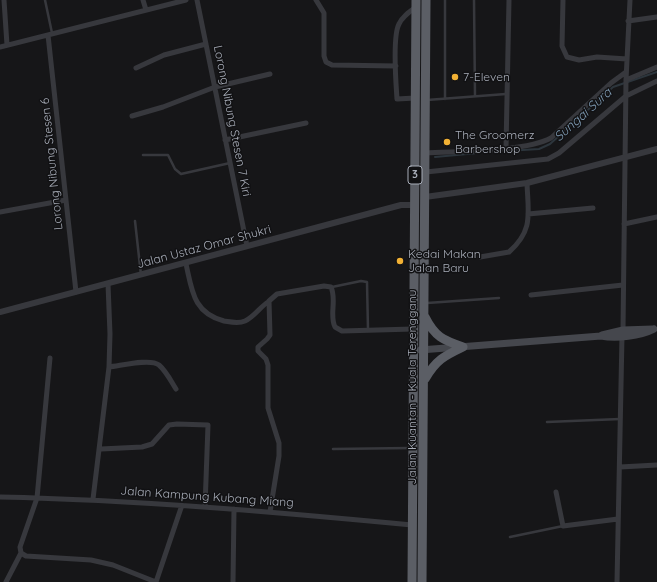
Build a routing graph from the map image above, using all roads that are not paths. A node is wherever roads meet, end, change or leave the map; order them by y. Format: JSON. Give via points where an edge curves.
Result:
{"nodes":[{"id":1,"x":4,"y":0,"type":"edge"},
{"id":2,"x":45,"y":0,"type":"edge"},
{"id":3,"x":143,"y":0,"type":"edge"},
{"id":4,"x":186,"y":0,"type":"edge"},
{"id":5,"x":197,"y":0,"type":"edge"},
{"id":6,"x":316,"y":0,"type":"edge"},
{"id":7,"x":426,"y":0,"type":"edge"},
{"id":8,"x":445,"y":0,"type":"edge"},
{"id":9,"x":474,"y":0,"type":"edge"},
{"id":10,"x":509,"y":0,"type":"edge"},
{"id":11,"x":563,"y":0,"type":"edge"},
{"id":12,"x":630,"y":0,"type":"edge"},
{"id":13,"x":416,"y":4,"type":"edge"},
{"id":14,"x":146,"y":10,"type":"junction"},
{"id":15,"x":657,"y":16,"type":"edge"},
{"id":16,"x":628,"y":21,"type":"junction"},
{"id":17,"x":50,"y":34,"type":"junction"},
{"id":18,"x":206,"y":44,"type":"junction"},
{"id":19,"x":8,"y":45,"type":"junction"},
{"id":20,"x":0,"y":47,"type":"edge"},
{"id":21,"x":627,"y":59,"type":"junction"},
{"id":22,"x":396,"y":66,"type":"junction"},
{"id":23,"x":136,"y":68,"type":"dead end"},
{"id":24,"x":657,"y":68,"type":"edge"},
{"id":25,"x":626,"y":72,"type":"junction"},
{"id":26,"x":270,"y":74,"type":"dead end"},
{"id":27,"x":626,"y":81,"type":"junction"},
{"id":28,"x":657,"y":81,"type":"edge"},
{"id":29,"x":215,"y":87,"type":"junction"},
{"id":30,"x":507,"y":94,"type":"junction"},
{"id":31,"x":626,"y":94,"type":"junction"},
{"id":32,"x":475,"y":96,"type":"junction"},
{"id":33,"x":415,"y":98,"type":"junction"},
{"id":34,"x":445,"y":99,"type":"junction"},
{"id":35,"x":425,"y":100,"type":"junction"},
{"id":36,"x":132,"y":116,"type":"dead end"},
{"id":37,"x":306,"y":123,"type":"dead end"},
{"id":38,"x":225,"y":140,"type":"junction"},
{"id":39,"x":506,"y":148,"type":"junction"},
{"id":40,"x":657,"y":150,"type":"edge"},
{"id":41,"x":426,"y":152,"type":"junction"},
{"id":42,"x":143,"y":155,"type":"dead end"},
{"id":43,"x":625,"y":157,"type":"junction"},
{"id":44,"x":230,"y":163,"type":"junction"},
{"id":45,"x":426,"y":172,"type":"junction"},
{"id":46,"x":527,"y":183,"type":"junction"},
{"id":47,"x":425,"y":197,"type":"junction"},
{"id":48,"x":66,"y":200,"type":"junction"},
{"id":49,"x":414,"y":205,"type":"junction"},
{"id":50,"x":593,"y":208,"type":"dead end"},
{"id":51,"x":0,"y":212,"type":"edge"},
{"id":52,"x":528,"y":214,"type":"junction"},
{"id":53,"x":657,"y":217,"type":"edge"},
{"id":54,"x":135,"y":221,"type":"dead end"},
{"id":55,"x":624,"y":224,"type":"junction"},
{"id":56,"x":247,"y":246,"type":"junction"},
{"id":57,"x":480,"y":257,"type":"dead end"},
{"id":58,"x":186,"y":264,"type":"junction"},
{"id":59,"x":141,"y":275,"type":"junction"},
{"id":60,"x":108,"y":284,"type":"junction"},
{"id":61,"x":623,"y":285,"type":"junction"},
{"id":62,"x":331,"y":287,"type":"junction"},
{"id":63,"x":76,"y":292,"type":"junction"},
{"id":64,"x":531,"y":295,"type":"dead end"},
{"id":65,"x":499,"y":298,"type":"dead end"},
{"id":66,"x":268,"y":302,"type":"junction"},
{"id":67,"x":424,"y":303,"type":"junction"},
{"id":68,"x":0,"y":312,"type":"edge"},
{"id":69,"x":424,"y":315,"type":"junction"},
{"id":70,"x":413,"y":329,"type":"junction"},
{"id":71,"x":656,"y":329,"type":"edge"},
{"id":72,"x":368,"y":330,"type":"junction"},
{"id":73,"x":622,"y":333,"type":"junction"},
{"id":74,"x":463,"y":347,"type":"junction"},
{"id":75,"x":414,"y":350,"type":"junction"},
{"id":76,"x":425,"y":350,"type":"junction"},
{"id":77,"x":50,"y":358,"type":"dead end"},
{"id":78,"x":109,"y":367,"type":"junction"},
{"id":79,"x":425,"y":380,"type":"junction"},
{"id":80,"x":176,"y":389,"type":"dead end"},
{"id":81,"x":620,"y":419,"type":"junction"},
{"id":82,"x":547,"y":422,"type":"dead end"},
{"id":83,"x":413,"y":448,"type":"junction"},
{"id":84,"x":100,"y":449,"type":"junction"},
{"id":85,"x":333,"y":449,"type":"dead end"},
{"id":86,"x":657,"y":465,"type":"edge"},
{"id":87,"x":620,"y":467,"type":"junction"},
{"id":88,"x":556,"y":492,"type":"dead end"},
{"id":89,"x":0,"y":497,"type":"edge"},
{"id":90,"x":37,"y":498,"type":"junction"},
{"id":91,"x":93,"y":499,"type":"junction"},
{"id":92,"x":182,"y":505,"type":"junction"},
{"id":93,"x":205,"y":507,"type":"junction"},
{"id":94,"x":234,"y":509,"type":"junction"},
{"id":95,"x":270,"y":512,"type":"junction"},
{"id":96,"x":618,"y":519,"type":"junction"},
{"id":97,"x":412,"y":525,"type":"junction"},
{"id":98,"x":563,"y":526,"type":"junction"},
{"id":99,"x":510,"y":537,"type":"dead end"},
{"id":100,"x":21,"y":553,"type":"junction"},
{"id":101,"x":6,"y":582,"type":"edge"},
{"id":102,"x":156,"y":582,"type":"edge"},
{"id":103,"x":233,"y":582,"type":"edge"},
{"id":104,"x":412,"y":582,"type":"edge"},
{"id":105,"x":422,"y":582,"type":"edge"},
{"id":106,"x":617,"y":582,"type":"edge"}],
"edges":[{"from":1,"to":19,"type":"street"},
{"from":2,"to":17,"type":"lane"},
{"from":3,"to":14,"type":"street"},
{"from":4,"to":14,"type":"street"},
{"from":5,"to":18,"type":"street","name":"Lorong Nibung Stesen 7 Kiri"},
{"from":6,"to":22,"type":"street","via":[[324,13],[326,62],[332,65]]},
{"from":7,"to":35,"type":"highway","name":"Jalan Kuantan - Kuala Terengganu","number":"3"},
{"from":8,"to":34,"type":"lane"},
{"from":9,"to":32,"type":"lane"},
{"from":10,"to":30,"type":"street"},
{"from":11,"to":21,"type":"street","via":[[562,46],[567,57],[579,60],[597,57]]},
{"from":12,"to":16,"type":"street"},
{"from":13,"to":22,"type":"street","via":[[398,25]]},
{"from":13,"to":33,"type":"highway","name":"Jalan Kuantan - Kuala Terengganu","number":"3"},
{"from":14,"to":17,"type":"street"},
{"from":15,"to":16,"type":"street"},
{"from":16,"to":21,"type":"street"},
{"from":17,"to":19,"type":"street"},
{"from":17,"to":48,"type":"street","name":"Lorong Nibung Stesen 6"},
{"from":18,"to":23,"type":"street","via":[[158,57]]},
{"from":18,"to":29,"type":"street","name":"Lorong Nibung Stesen 7 Kiri"},
{"from":19,"to":20,"type":"street"},
{"from":21,"to":25,"type":"street"},
{"from":22,"to":33,"type":"street","via":[[397,99]]},
{"from":24,"to":27,"type":"street"},
{"from":25,"to":27,"type":"street"},
{"from":25,"to":39,"type":"street","via":[[550,138],[536,145]]},
{"from":26,"to":29,"type":"street"},
{"from":27,"to":31,"type":"street"},
{"from":28,"to":31,"type":"street"},
{"from":29,"to":36,"type":"street"},
{"from":29,"to":38,"type":"street","name":"Lorong Nibung Stesen 7 Kiri"},
{"from":30,"to":32,"type":"lane"},
{"from":30,"to":39,"type":"street"},
{"from":31,"to":43,"type":"street"},
{"from":31,"to":45,"type":"street","via":[[559,153],[548,159]]},
{"from":32,"to":34,"type":"lane"},
{"from":33,"to":49,"type":"highway","name":"Jalan Kuantan - Kuala Terengganu","number":"3"},
{"from":34,"to":35,"type":"lane"},
{"from":35,"to":41,"type":"highway","name":"Jalan Kuantan - Kuala Terengganu","number":"3"},
{"from":37,"to":38,"type":"street"},
{"from":38,"to":44,"type":"street","name":"Lorong Nibung Stesen 7 Kiri"},
{"from":39,"to":41,"type":"street"},
{"from":40,"to":43,"type":"street"},
{"from":41,"to":45,"type":"highway","name":"Jalan Kuantan - Kuala Terengganu","number":"3"},
{"from":42,"to":44,"type":"lane","via":[[169,155],[175,169],[181,174]]},
{"from":43,"to":46,"type":"street"},
{"from":43,"to":55,"type":"street"},
{"from":44,"to":56,"type":"street","name":"Lorong Nibung Stesen 7 Kiri"},
{"from":45,"to":47,"type":"highway","name":"Jalan Kuantan - Kuala Terengganu","number":"3"},
{"from":46,"to":47,"type":"street"},
{"from":46,"to":52,"type":"street"},
{"from":47,"to":67,"type":"highway","name":"Jalan Kuantan - Kuala Terengganu","number":"3"},
{"from":48,"to":51,"type":"street"},
{"from":48,"to":63,"type":"street","name":"Lorong Nibung Stesen 6"},
{"from":49,"to":56,"type":"street","name":"Jalan Ustaz Omar Shukri","via":[[401,205]]},
{"from":49,"to":70,"type":"highway","name":"Jalan Kuantan - Kuala Terengganu","number":"3"},
{"from":50,"to":52,"type":"street"},
{"from":52,"to":57,"type":"street","via":[[526,232],[509,252]]},
{"from":53,"to":55,"type":"street"},
{"from":54,"to":59,"type":"lane"},
{"from":55,"to":61,"type":"street"},
{"from":56,"to":58,"type":"street","name":"Jalan Ustaz Omar Shukri"},
{"from":58,"to":59,"type":"street","name":"Jalan Ustaz Omar Shukri"},
{"from":58,"to":66,"type":"street","via":[[193,297],[209,315],[240,323],[253,316]]},
{"from":59,"to":60,"type":"street","name":"Jalan Ustaz Omar Shukri"},
{"from":60,"to":63,"type":"street","name":"Jalan Ustaz Omar Shukri"},
{"from":60,"to":78,"type":"street"},
{"from":61,"to":64,"type":"street"},
{"from":61,"to":73,"type":"street"},
{"from":62,"to":66,"type":"street","via":[[277,294]]},
{"from":62,"to":72,"type":"street","via":[[334,293],[332,321],[335,327],[342,331]]},
{"from":62,"to":72,"type":"lane","via":[[367,282]]},
{"from":63,"to":68,"type":"street","name":"Jalan Ustaz Omar Shukri"},
{"from":65,"to":67,"type":"lane"},
{"from":66,"to":95,"type":"street","via":[[270,335],[258,347],[258,351],[268,364],[268,408],[279,443]]},
{"from":67,"to":69,"type":"highway","name":"Jalan Kuantan - Kuala Terengganu","number":"3"},
{"from":69,"to":74,"type":"highway","via":[[438,337]]},
{"from":69,"to":76,"type":"highway","name":"Jalan Kuantan - Kuala Terengganu","number":"3"},
{"from":70,"to":72,"type":"street"},
{"from":70,"to":75,"type":"highway","name":"Jalan Kuantan - Kuala Terengganu","number":"3"},
{"from":71,"to":73,"type":"main road","via":[[646,333]]},
{"from":73,"to":74,"type":"main road","via":[[610,337]]},
{"from":73,"to":81,"type":"street"},
{"from":74,"to":76,"type":"main road"},
{"from":74,"to":79,"type":"highway","via":[[441,358]]},
{"from":75,"to":76,"type":"main road"},
{"from":75,"to":83,"type":"highway","name":"Jalan Kuantan - Kuala Terengganu","number":"3"},
{"from":76,"to":79,"type":"highway","name":"Jalan Kuantan - Kuala Terengganu","number":"3"},
{"from":77,"to":90,"type":"street"},
{"from":78,"to":80,"type":"street","via":[[155,363]]},
{"from":78,"to":84,"type":"street"},
{"from":79,"to":105,"type":"highway","name":"Jalan Kuantan - Kuala Terengganu","number":"3"},
{"from":81,"to":82,"type":"lane"},
{"from":81,"to":87,"type":"street"},
{"from":83,"to":85,"type":"lane"},
{"from":83,"to":97,"type":"highway","name":"Jalan Kuantan - Kuala Terengganu","number":"3"},
{"from":84,"to":91,"type":"street"},
{"from":84,"to":93,"type":"street","via":[[142,447],[152,444],[169,425],[208,425]]},
{"from":86,"to":87,"type":"street"},
{"from":87,"to":96,"type":"street"},
{"from":88,"to":98,"type":"street"},
{"from":89,"to":90,"type":"street","name":"Jalan Kampung Kubang Miang"},
{"from":90,"to":91,"type":"street","name":"Jalan Kampung Kubang Miang"},
{"from":90,"to":100,"type":"street","via":[[20,547]]},
{"from":91,"to":92,"type":"street","name":"Jalan Kampung Kubang Miang"},
{"from":92,"to":93,"type":"street","name":"Jalan Kampung Kubang Miang"},
{"from":92,"to":102,"type":"street"},
{"from":93,"to":94,"type":"street","name":"Jalan Kampung Kubang Miang"},
{"from":94,"to":95,"type":"street","name":"Jalan Kampung Kubang Miang"},
{"from":94,"to":103,"type":"street"},
{"from":95,"to":97,"type":"street","name":"Jalan Kampung Kubang Miang"},
{"from":96,"to":98,"type":"street"},
{"from":96,"to":106,"type":"street"},
{"from":97,"to":104,"type":"highway","name":"Jalan Kuantan - Kuala Terengganu","number":"3"},
{"from":98,"to":99,"type":"lane"},
{"from":100,"to":101,"type":"street"},
{"from":100,"to":102,"type":"street","via":[[26,556],[91,560],[113,565]]}]}
